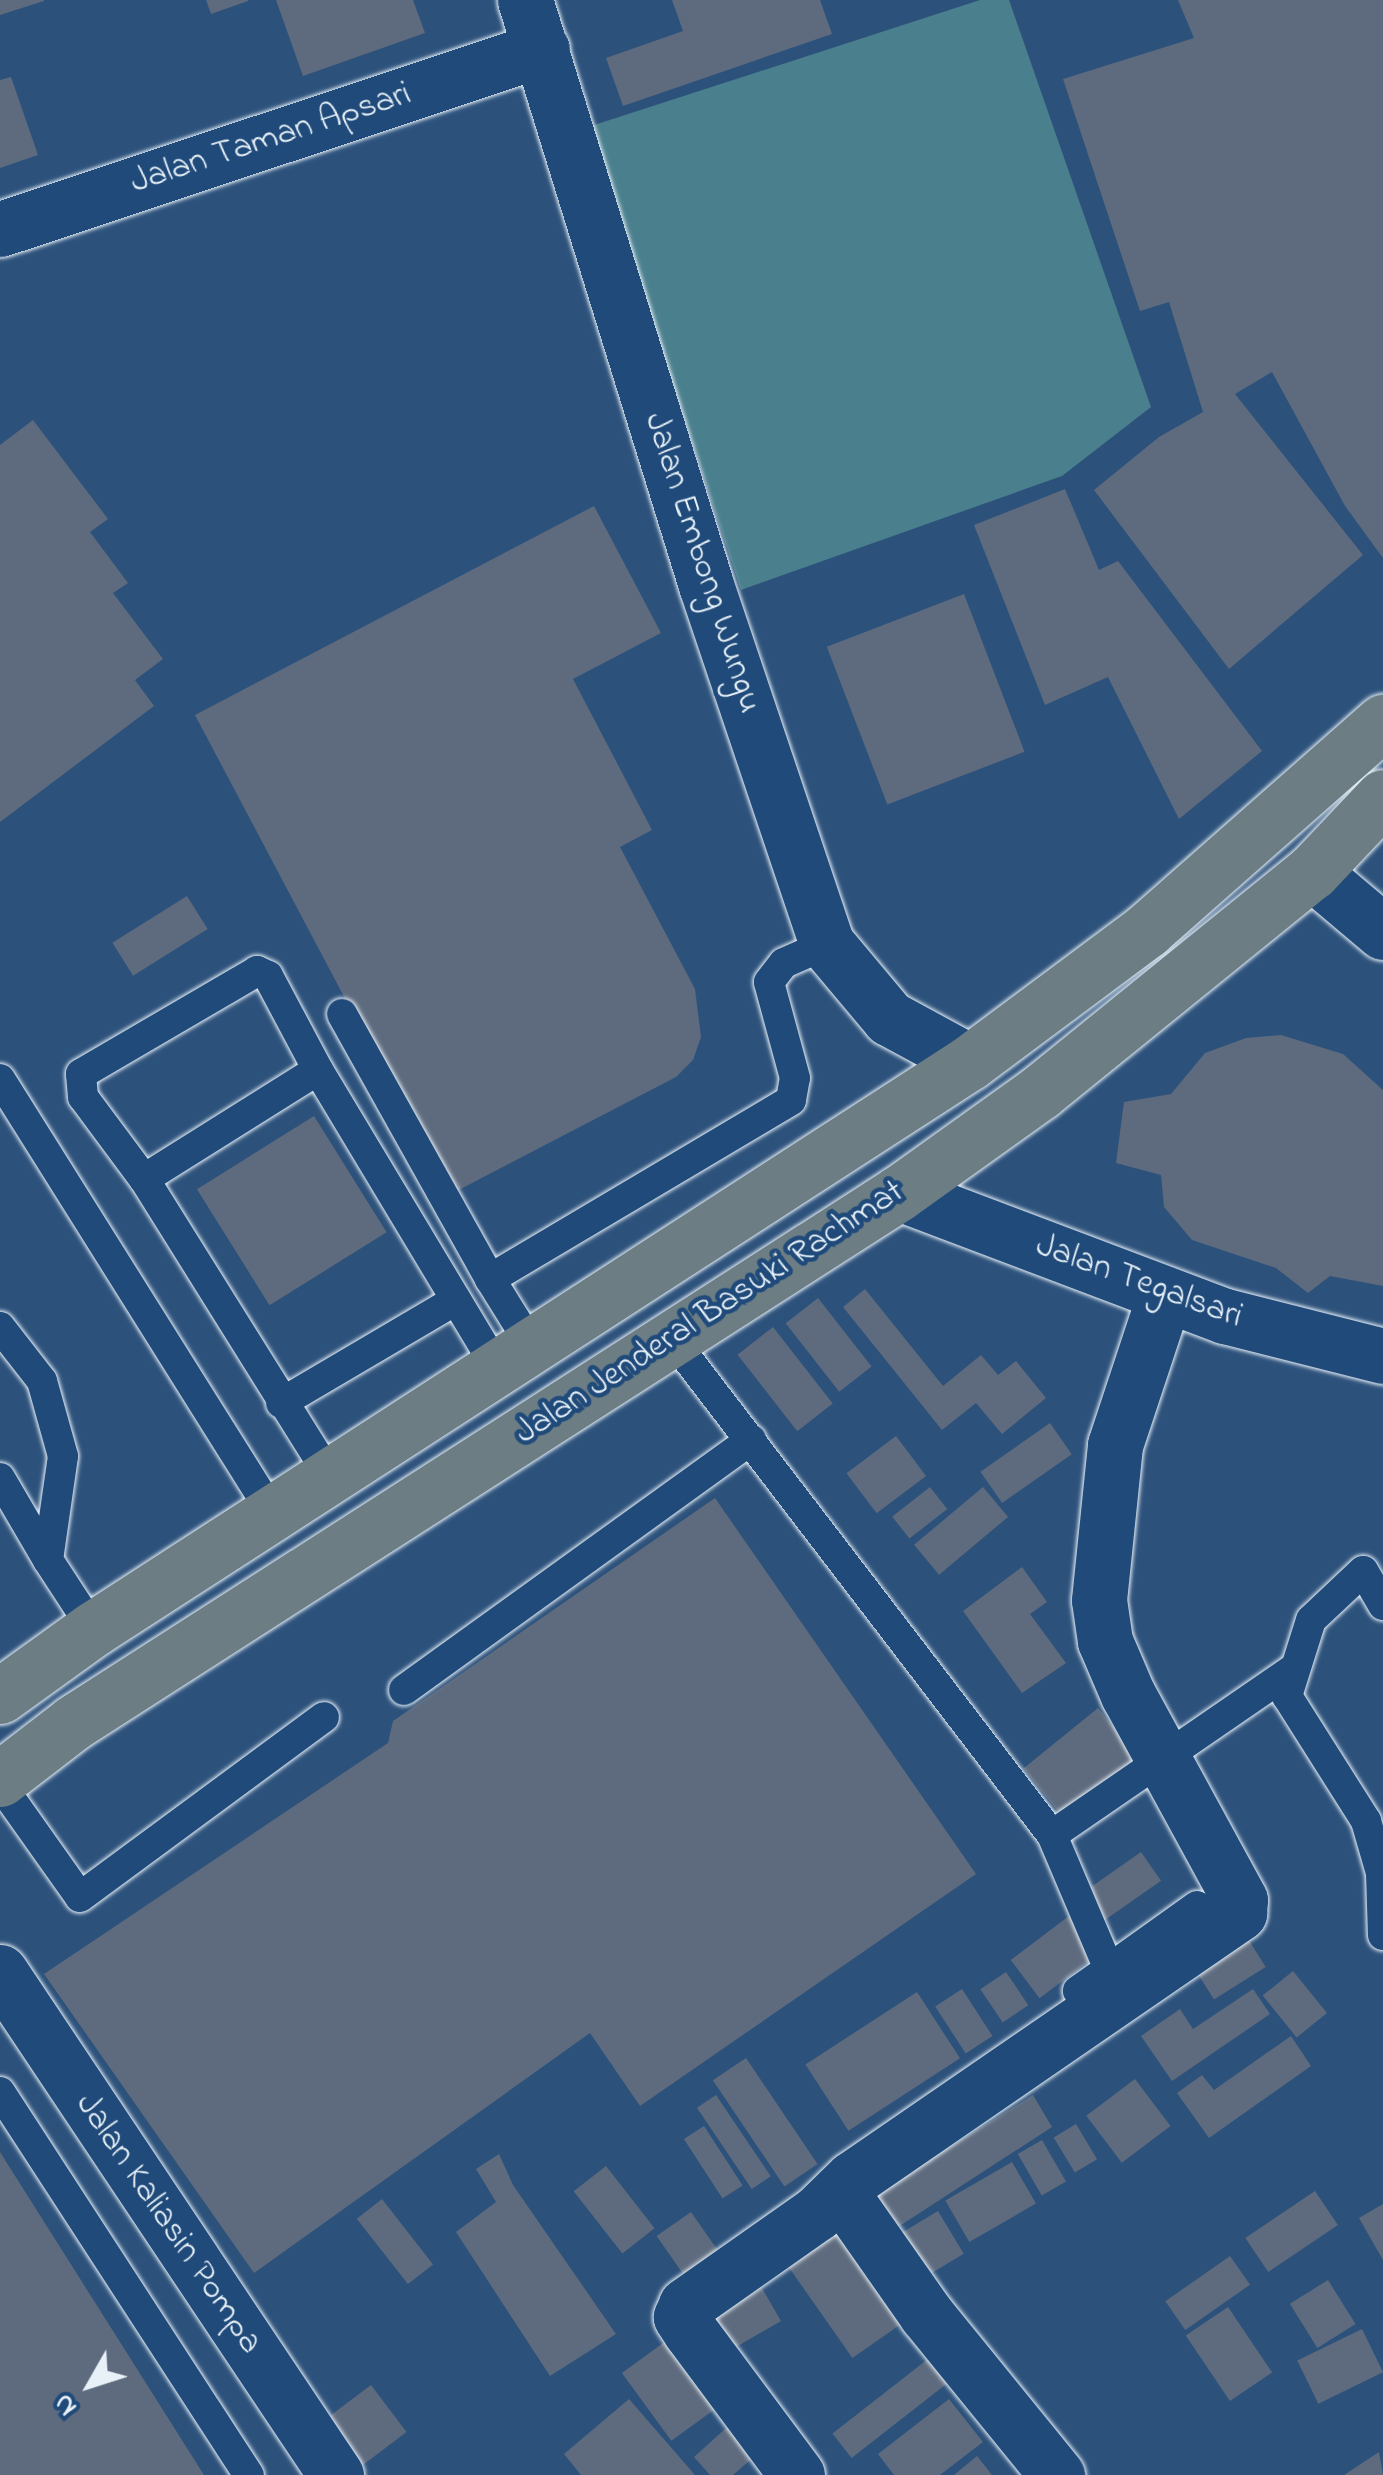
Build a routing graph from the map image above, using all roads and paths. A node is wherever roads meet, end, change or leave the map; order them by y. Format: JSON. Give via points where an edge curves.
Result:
{"nodes":[{"id":1,"x":534,"y":24,"type":"edge"},
{"id":2,"x":0,"y":228,"type":"edge"},
{"id":3,"x":1383,"y":722,"type":"edge"},
{"id":4,"x":1383,"y":798,"type":"edge"},
{"id":5,"x":1312,"y":872,"type":"junction"},
{"id":6,"x":1383,"y":932,"type":"edge"},
{"id":7,"x":827,"y":944,"type":"junction"},
{"id":8,"x":342,"y":1014,"type":"dead end"},
{"id":9,"x":970,"y":1062,"type":"junction"},
{"id":10,"x":318,"y":1070,"type":"junction"},
{"id":11,"x":0,"y":1079,"type":"edge"},
{"id":12,"x":144,"y":1179,"type":"junction"},
{"id":13,"x":899,"y":1193,"type":"junction"},
{"id":14,"x":490,"y":1279,"type":"junction"},
{"id":15,"x":1165,"y":1294,"type":"junction"},
{"id":16,"x":456,"y":1300,"type":"junction"},
{"id":17,"x":0,"y":1326,"type":"edge"},
{"id":18,"x":673,"y":1340,"type":"junction"},
{"id":19,"x":1383,"y":1356,"type":"edge"},
{"id":20,"x":515,"y":1359,"type":"junction"},
{"id":21,"x":282,"y":1403,"type":"junction"},
{"id":22,"x":752,"y":1440,"type":"junction"},
{"id":23,"x":0,"y":1478,"type":"edge"},
{"id":24,"x":330,"y":1478,"type":"junction"},
{"id":25,"x":274,"y":1514,"type":"junction"},
{"id":26,"x":48,"y":1560,"type":"junction"},
{"id":27,"x":1383,"y":1605,"type":"edge"},
{"id":28,"x":93,"y":1629,"type":"junction"},
{"id":29,"x":1292,"y":1670,"type":"junction"},
{"id":30,"x":404,"y":1690,"type":"dead end"},
{"id":31,"x":0,"y":1695,"type":"edge"},
{"id":32,"x":324,"y":1717,"type":"dead end"},
{"id":33,"x":1163,"y":1758,"type":"junction"},
{"id":34,"x":0,"y":1782,"type":"edge"},
{"id":35,"x":1052,"y":1835,"type":"junction"},
{"id":36,"x":1197,"y":1906,"type":"dead end"},
{"id":37,"x":1383,"y":1935,"type":"edge"},
{"id":38,"x":1109,"y":1969,"type":"junction"},
{"id":39,"x":0,"y":1972,"type":"edge"},
{"id":40,"x":0,"y":2092,"type":"edge"},
{"id":41,"x":886,"y":2131,"type":"dead end"},
{"id":42,"x":840,"y":2190,"type":"junction"},
{"id":43,"x":249,"y":2475,"type":"edge"},
{"id":44,"x":336,"y":2475,"type":"edge"},
{"id":45,"x":797,"y":2475,"type":"edge"},
{"id":46,"x":1057,"y":2475,"type":"edge"}],
"edges":[{"from":1,"to":2,"type":"street","name":"Jalan Taman Apsari"},
{"from":1,"to":7,"type":"street","name":"Jalan Embong Wungu","via":[[706,585]]},
{"from":3,"to":9,"type":"main road","name":"Jalan Jenderal Basuki Rachmat","via":[[1147,930]]},
{"from":4,"to":5,"type":"main road","name":"Jalan Jenderal Basuki Rachmat"},
{"from":5,"to":6,"type":"street"},
{"from":5,"to":13,"type":"main road","name":"Jalan Jenderal Basuki Rachmat","via":[[1040,1092]]},
{"from":7,"to":9,"type":"street","name":"Jalan Embong Wungu","via":[[889,1018]]},
{"from":7,"to":14,"type":"lane","via":[[784,963],[769,982],[795,1078],[791,1100]]},
{"from":8,"to":14,"type":"lane"},
{"from":9,"to":20,"type":"main road","name":"Jalan Jenderal Basuki Rachmat"},
{"from":10,"to":12,"type":"lane"},
{"from":10,"to":12,"type":"lane","via":[[268,976],[258,971],[80,1074],[82,1097]]},
{"from":10,"to":16,"type":"lane"},
{"from":11,"to":25,"type":"lane"},
{"from":12,"to":21,"type":"lane"},
{"from":13,"to":15,"type":"street","name":"Jalan Tegalsari"},
{"from":13,"to":18,"type":"main road","name":"Jalan Jenderal Basuki Rachmat"},
{"from":14,"to":20,"type":"lane"},
{"from":15,"to":19,"type":"street","name":"Jalan Tegalsari"},
{"from":15,"to":33,"type":"street","via":[[1115,1445],[1099,1600],[1105,1641]]},
{"from":16,"to":20,"type":"lane"},
{"from":16,"to":21,"type":"lane"},
{"from":17,"to":26,"type":"lane","via":[[42,1381],[63,1456]]},
{"from":18,"to":22,"type":"lane"},
{"from":18,"to":34,"type":"main road","name":"Jalan Jenderal Basuki Rachmat","via":[[91,1712]]},
{"from":20,"to":24,"type":"main road","name":"Jalan Jenderal Basuki Rachmat"},
{"from":21,"to":24,"type":"lane"},
{"from":22,"to":30,"type":"lane"},
{"from":22,"to":35,"type":"lane"},
{"from":23,"to":26,"type":"lane"},
{"from":24,"to":25,"type":"main road","name":"Jalan Jenderal Basuki Rachmat"},
{"from":25,"to":28,"type":"main road","name":"Jalan Jenderal Basuki Rachmat"},
{"from":26,"to":28,"type":"lane"},
{"from":27,"to":29,"type":"lane","via":[[1363,1571],[1312,1620]]},
{"from":28,"to":31,"type":"main road","name":"Jalan Jenderal Basuki Rachmat"},
{"from":29,"to":33,"type":"lane"},
{"from":29,"to":37,"type":"lane","via":[[1292,1710],[1366,1820],[1376,1848]]},
{"from":32,"to":34,"type":"lane","via":[[80,1896]]},
{"from":33,"to":35,"type":"lane"},
{"from":33,"to":42,"type":"street","via":[[1240,1900],[1239,1913]]},
{"from":35,"to":38,"type":"lane"},
{"from":36,"to":38,"type":"lane"},
{"from":38,"to":41,"type":"lane"},
{"from":39,"to":44,"type":"street","name":"Jalan Kaliasin Pompa"},
{"from":40,"to":43,"type":"lane"},
{"from":42,"to":45,"type":"street","via":[[686,2305],[681,2317]]},
{"from":42,"to":46,"type":"street","via":[[926,2314]]}]}
